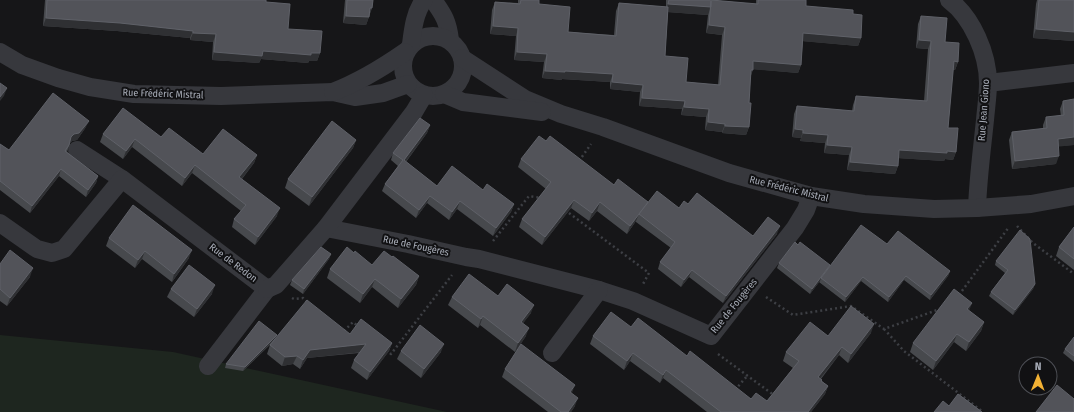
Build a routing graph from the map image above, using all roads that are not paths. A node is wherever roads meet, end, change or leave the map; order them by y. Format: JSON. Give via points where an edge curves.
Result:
{"nodes":[{"id":1,"x":424,"y":0,"type":"edge"},
{"id":2,"x":433,"y":0,"type":"edge"},
{"id":3,"x":949,"y":0,"type":"edge"},
{"id":4,"x":450,"y":40,"type":"junction"},
{"id":5,"x":408,"y":48,"type":"junction"},
{"id":6,"x":0,"y":52,"type":"edge"},
{"id":7,"x":462,"y":58,"type":"junction"},
{"id":8,"x":1074,"y":72,"type":"edge"},
{"id":9,"x":988,"y":83,"type":"junction"},
{"id":10,"x":408,"y":84,"type":"junction"},
{"id":11,"x":333,"y":92,"type":"junction"},
{"id":12,"x":444,"y":94,"type":"junction"},
{"id":13,"x":424,"y":95,"type":"junction"},
{"id":14,"x":561,"y":114,"type":"junction"},
{"id":15,"x":78,"y":150,"type":"dead end"},
{"id":16,"x":122,"y":179,"type":"junction"},
{"id":17,"x":811,"y":196,"type":"junction"},
{"id":18,"x":1074,"y":196,"type":"edge"},
{"id":19,"x":977,"y":208,"type":"junction"},
{"id":20,"x":0,"y":223,"type":"edge"},
{"id":21,"x":326,"y":228,"type":"junction"},
{"id":22,"x":272,"y":287,"type":"junction"},
{"id":23,"x":599,"y":290,"type":"junction"},
{"id":24,"x":552,"y":353,"type":"dead end"},
{"id":25,"x":208,"y":366,"type":"dead end"}],
"edges":[{"from":1,"to":5,"type":"street","via":[[419,7]]},
{"from":2,"to":4,"type":"street","via":[[444,14]]},
{"from":3,"to":9,"type":"street","name":"Rue Jean Giono","via":[[974,29],[984,55]]},
{"from":4,"to":5,"type":"street","via":[[430,35],[420,38]]},
{"from":4,"to":7,"type":"street"},
{"from":5,"to":10,"type":"street","via":[[402,63],[403,74]]},
{"from":5,"to":11,"type":"street","name":"Rue Frédéric Mistral","via":[[355,84]]},
{"from":6,"to":11,"type":"street","name":"Rue Frédéric Mistral","via":[[22,65],[58,78],[90,88],[134,94],[221,96]]},
{"from":7,"to":12,"type":"street","via":[[463,72],[456,86]]},
{"from":7,"to":14,"type":"street","name":"Rue Frédéric Mistral","via":[[525,99]]},
{"from":8,"to":9,"type":"street"},
{"from":9,"to":19,"type":"street","name":"Rue Jean Giono"},
{"from":10,"to":11,"type":"street","name":"Rue Frédéric Mistral","via":[[383,93],[355,97]]},
{"from":10,"to":13,"type":"street"},
{"from":12,"to":13,"type":"street"},
{"from":12,"to":14,"type":"street","name":"Rue Frédéric Mistral","via":[[463,102]]},
{"from":13,"to":21,"type":"street","via":[[414,112]]},
{"from":14,"to":17,"type":"street","name":"Rue Frédéric Mistral","via":[[729,173]]},
{"from":15,"to":16,"type":"street","name":"Rue de Redon"},
{"from":16,"to":20,"type":"street","via":[[64,249],[52,253],[37,249]]},
{"from":16,"to":22,"type":"street","name":"Rue de Redon"},
{"from":17,"to":19,"type":"street","name":"Rue Frédéric Mistral","via":[[864,204],[934,209]]},
{"from":17,"to":23,"type":"street","name":"Rue de Fougères","via":[[795,228],[711,336],[633,301]]},
{"from":18,"to":19,"type":"street","name":"Rue Frédéric Mistral","via":[[1031,204]]},
{"from":21,"to":22,"type":"street"},
{"from":21,"to":23,"type":"street","name":"Rue de Fougères","via":[[472,258]]},
{"from":22,"to":25,"type":"street","name":"Rue de Redon"},
{"from":23,"to":24,"type":"street"}]}
